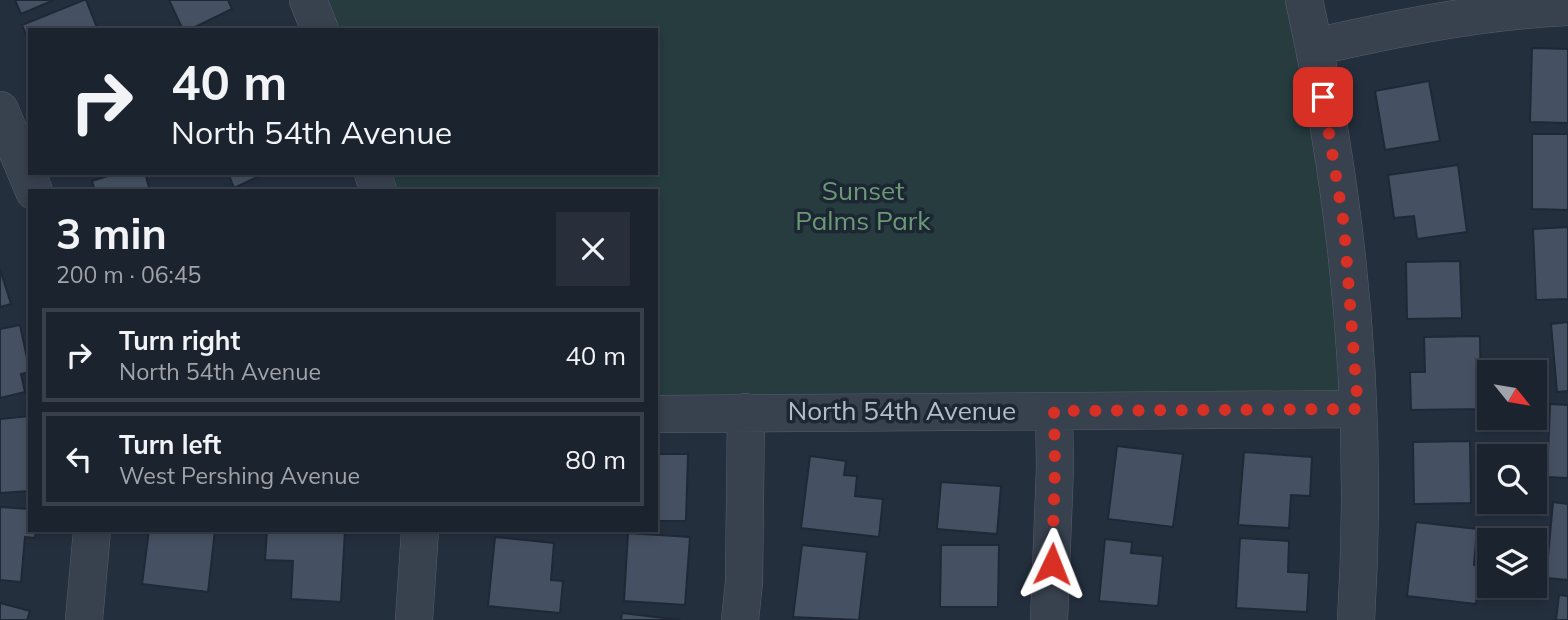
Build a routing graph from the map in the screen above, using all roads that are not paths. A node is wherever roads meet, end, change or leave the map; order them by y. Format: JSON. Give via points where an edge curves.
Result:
{"nodes":[{"id":1,"x":308,"y":0,"type":"edge"},
{"id":2,"x":1304,"y":0,"type":"edge"},
{"id":3,"x":1568,"y":7,"type":"edge"},
{"id":4,"x":319,"y":28,"type":"edge"},
{"id":5,"x":1314,"y":47,"type":"junction"},
{"id":6,"x":0,"y":110,"type":"edge"},
{"id":7,"x":33,"y":189,"type":"edge"},
{"id":8,"x":1358,"y":409,"type":"junction"},
{"id":9,"x":1054,"y":411,"type":"junction"},
{"id":10,"x":746,"y":412,"type":"junction"},
{"id":11,"x":658,"y":414,"type":"edge"},
{"id":12,"x":92,"y":532,"type":"edge"},
{"id":13,"x":420,"y":532,"type":"edge"},
{"id":14,"x":84,"y":620,"type":"edge"},
{"id":15,"x":414,"y":620,"type":"edge"},
{"id":16,"x":740,"y":620,"type":"edge"},
{"id":17,"x":1049,"y":620,"type":"edge"},
{"id":18,"x":1356,"y":620,"type":"edge"}],
"edges":[{"from":1,"to":4,"type":"street"},
{"from":2,"to":5,"type":"street"},
{"from":3,"to":5,"type":"street","via":[[1422,23]]},
{"from":5,"to":8,"type":"street","via":[[1344,225]]},
{"from":6,"to":7,"type":"street"},
{"from":8,"to":9,"type":"street","name":"North 54th Avenue"},
{"from":8,"to":18,"type":"street"},
{"from":9,"to":10,"type":"street","name":"North 54th Avenue"},
{"from":9,"to":17,"type":"street"},
{"from":10,"to":11,"type":"street","name":"North 54th Avenue"},
{"from":10,"to":16,"type":"street"},
{"from":12,"to":14,"type":"street"},
{"from":13,"to":15,"type":"street"}]}
